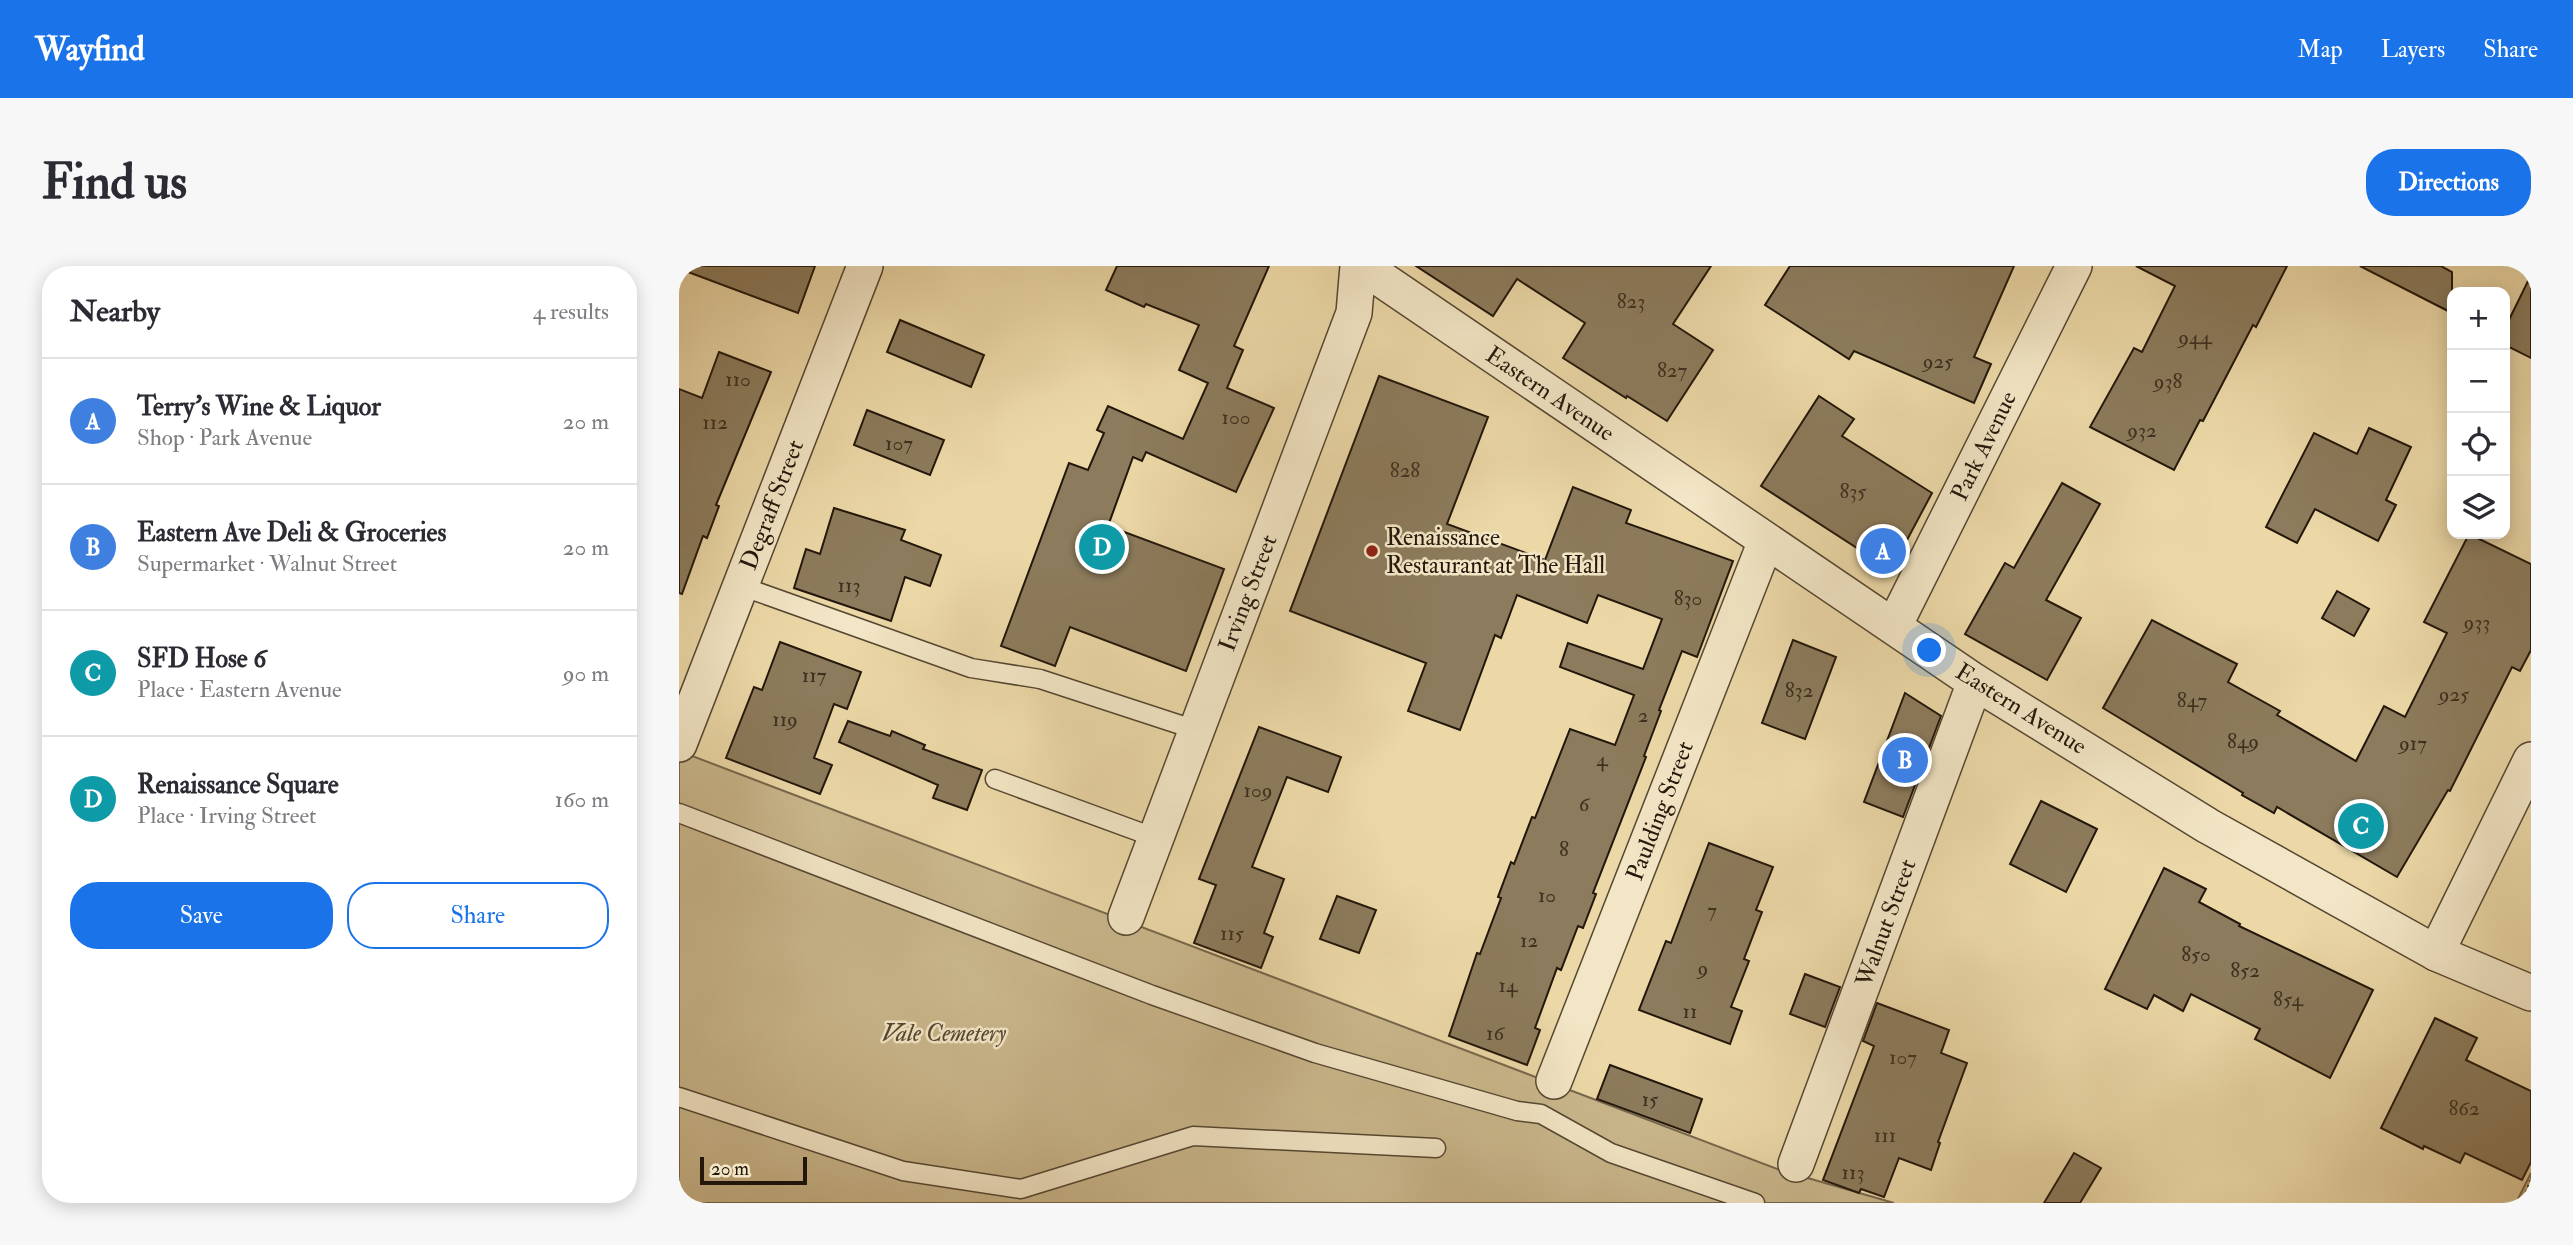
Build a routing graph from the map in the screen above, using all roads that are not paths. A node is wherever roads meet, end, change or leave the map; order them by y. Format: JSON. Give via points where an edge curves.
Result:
{"nodes":[{"id":1,"x":866,"y":266,"type":"edge"},
{"id":2,"x":1360,"y":266,"type":"edge"},
{"id":3,"x":2074,"y":266,"type":"edge"},
{"id":4,"x":1766,"y":541,"type":"junction"},
{"id":5,"x":741,"y":586,"type":"junction"},
{"id":6,"x":1894,"y":626,"type":"junction"},
{"id":7,"x":1975,"y":681,"type":"junction"},
{"id":8,"x":1196,"y":730,"type":"junction"},
{"id":9,"x":679,"y":744,"type":"edge"},
{"id":10,"x":2531,"y":760,"type":"edge"},
{"id":11,"x":995,"y":779,"type":"dead end"},
{"id":12,"x":679,"y":813,"type":"edge"},
{"id":13,"x":1156,"y":838,"type":"junction"},
{"id":14,"x":1126,"y":917,"type":"dead end"},
{"id":15,"x":2436,"y":953,"type":"junction"},
{"id":16,"x":2531,"y":993,"type":"edge"},
{"id":17,"x":1554,"y":1082,"type":"dead end"},
{"id":18,"x":679,"y":1097,"type":"edge"},
{"id":19,"x":1436,"y":1148,"type":"dead end"},
{"id":20,"x":1796,"y":1164,"type":"dead end"},
{"id":21,"x":1755,"y":1203,"type":"edge"}],
"edges":[{"from":1,"to":5,"type":"street","name":"Degraff Street"},
{"from":2,"to":4,"type":"street","name":"Eastern Avenue"},
{"from":2,"to":8,"type":"street","name":"Irving Street","via":[[1354,313]]},
{"from":3,"to":6,"type":"street","name":"Park Avenue"},
{"from":4,"to":6,"type":"street","name":"Eastern Avenue"},
{"from":4,"to":17,"type":"street","name":"Paulding Street"},
{"from":5,"to":8,"type":"lane","via":[[971,668],[1040,679]]},
{"from":5,"to":9,"type":"street","name":"Degraff Street"},
{"from":6,"to":7,"type":"street","name":"Eastern Avenue"},
{"from":7,"to":15,"type":"street","name":"Eastern Avenue","via":[[2208,826]]},
{"from":7,"to":20,"type":"street","name":"Walnut Street"},
{"from":8,"to":13,"type":"street","name":"Irving Street"},
{"from":10,"to":15,"type":"street"},
{"from":11,"to":13,"type":"lane"},
{"from":12,"to":21,"type":"lane","via":[[1290,1044],[1517,1111],[1541,1114],[1611,1153]]},
{"from":13,"to":14,"type":"street","name":"Irving Street"},
{"from":15,"to":16,"type":"street","name":"Eastern Avenue"},
{"from":18,"to":19,"type":"lane","via":[[903,1171],[1021,1189],[1193,1136]]}]}
